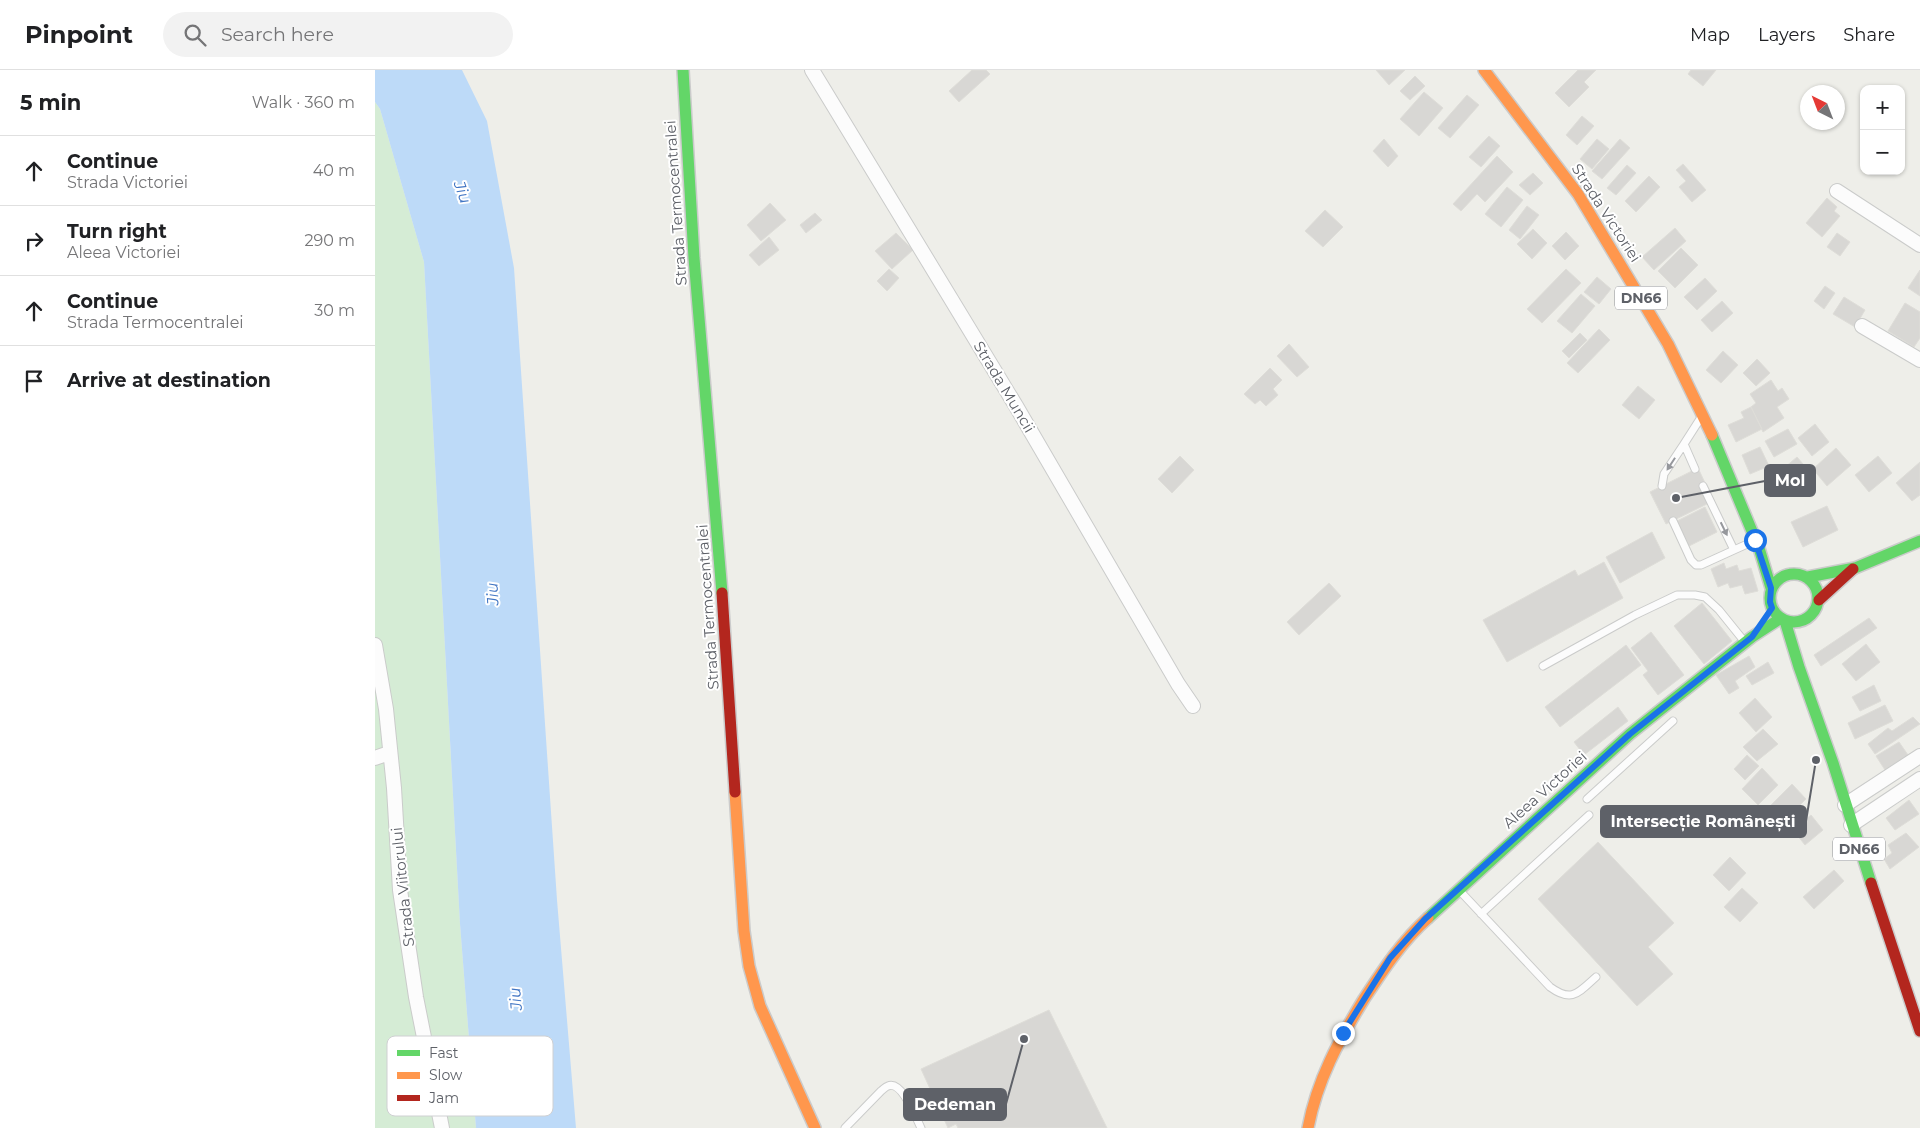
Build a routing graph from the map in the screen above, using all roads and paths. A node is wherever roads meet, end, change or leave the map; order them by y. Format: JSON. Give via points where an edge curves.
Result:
{"nodes":[{"id":1,"x":683,"y":70,"type":"edge"},
{"id":2,"x":812,"y":70,"type":"edge"},
{"id":3,"x":1484,"y":70,"type":"edge"},
{"id":4,"x":1837,"y":191,"type":"dead end"},
{"id":5,"x":1920,"y":245,"type":"edge"},
{"id":6,"x":1862,"y":326,"type":"dead end"},
{"id":7,"x":1920,"y":360,"type":"edge"},
{"id":8,"x":1703,"y":414,"type":"junction"},
{"id":9,"x":1684,"y":444,"type":"junction"},
{"id":10,"x":1695,"y":469,"type":"dead end"},
{"id":11,"x":1662,"y":486,"type":"dead end"},
{"id":12,"x":1703,"y":486,"type":"dead end"},
{"id":13,"x":1673,"y":521,"type":"dead end"},
{"id":14,"x":1920,"y":541,"type":"edge"},
{"id":15,"x":1757,"y":544,"type":"junction"},
{"id":16,"x":1734,"y":550,"type":"junction"},
{"id":17,"x":1772,"y":559,"type":"dead end"},
{"id":18,"x":1783,"y":565,"type":"dead end"},
{"id":19,"x":1855,"y":568,"type":"junction"},
{"id":20,"x":1804,"y":575,"type":"junction"},
{"id":21,"x":1771,"y":588,"type":"junction"},
{"id":22,"x":1819,"y":600,"type":"junction"},
{"id":23,"x":1772,"y":608,"type":"junction"},
{"id":24,"x":1783,"y":619,"type":"junction"},
{"id":25,"x":1807,"y":619,"type":"junction"},
{"id":26,"x":1749,"y":640,"type":"junction"},
{"id":27,"x":375,"y":645,"type":"edge"},
{"id":28,"x":1543,"y":666,"type":"dead end"},
{"id":29,"x":1799,"y":667,"type":"junction"},
{"id":30,"x":1193,"y":706,"type":"dead end"},
{"id":31,"x":1673,"y":721,"type":"dead end"},
{"id":32,"x":389,"y":753,"type":"junction"},
{"id":33,"x":1920,"y":756,"type":"edge"},
{"id":34,"x":375,"y":758,"type":"edge"},
{"id":35,"x":1920,"y":779,"type":"edge"},
{"id":36,"x":1587,"y":799,"type":"dead end"},
{"id":37,"x":1845,"y":805,"type":"junction"},
{"id":38,"x":1589,"y":815,"type":"dead end"},
{"id":39,"x":1851,"y":825,"type":"junction"},
{"id":40,"x":1458,"y":889,"type":"junction"},
{"id":41,"x":1481,"y":914,"type":"junction"},
{"id":42,"x":1595,"y":977,"type":"dead end"},
{"id":43,"x":1920,"y":1031,"type":"edge"},
{"id":44,"x":424,"y":1036,"type":"edge"},
{"id":45,"x":815,"y":1128,"type":"edge"},
{"id":46,"x":845,"y":1128,"type":"edge"},
{"id":47,"x":921,"y":1128,"type":"edge"},
{"id":48,"x":1309,"y":1128,"type":"edge"}],
"edges":[{"from":1,"to":45,"type":"street","name":"Strada Termocentralei","via":[[694,258],[726,641],[743,930],[761,1006]]},
{"from":2,"to":30,"type":"street","name":"Strada Muncii"},
{"from":3,"to":8,"type":"street","name":"Strada Victoriei","number":"DN66","via":[[1578,194],[1668,344]]},
{"from":4,"to":5,"type":"street"},
{"from":6,"to":7,"type":"street"},
{"from":8,"to":9,"type":"lane"},
{"from":8,"to":15,"type":"street","name":"Strada Victoriei","number":"DN66"},
{"from":9,"to":10,"type":"lane"},
{"from":9,"to":11,"type":"lane","one_way":true,"via":[[1664,474]]},
{"from":12,"to":16,"type":"lane","one_way":true},
{"from":13,"to":16,"type":"lane","via":[[1696,565]]},
{"from":14,"to":19,"type":"street"},
{"from":15,"to":16,"type":"lane"},
{"from":15,"to":17,"type":"street","name":"Strada Victoriei","number":"DN66"},
{"from":15,"to":21,"type":"street","name":"Strada Victoriei","number":"DN66"},
{"from":18,"to":20,"type":"street"},
{"from":19,"to":20,"type":"street"},
{"from":19,"to":22,"type":"street"},
{"from":20,"to":21,"type":"street","via":[[1791,573],[1783,576]]},
{"from":20,"to":22,"type":"street","via":[[1814,583]]},
{"from":21,"to":23,"type":"street","number":"DN66"},
{"from":22,"to":25,"type":"street","number":"DN66"},
{"from":23,"to":24,"type":"street","number":"DN66"},
{"from":23,"to":26,"type":"street","name":"Aleea Victoriei"},
{"from":24,"to":25,"type":"street","via":[[1800,622]]},
{"from":24,"to":26,"type":"street","name":"Aleea Victoriei"},
{"from":24,"to":29,"type":"street","number":"DN66"},
{"from":25,"to":29,"type":"street","number":"DN66"},
{"from":26,"to":28,"type":"lane","via":[[1705,597],[1677,595]]},
{"from":26,"to":40,"type":"street","name":"Aleea Victoriei","via":[[1630,734]]},
{"from":27,"to":32,"type":"street","name":"Strada Viitorului","via":[[386,709]]},
{"from":29,"to":37,"type":"street","number":"DN66"},
{"from":31,"to":36,"type":"lane"},
{"from":32,"to":34,"type":"street"},
{"from":32,"to":44,"type":"street","name":"Strada Viitorului","via":[[400,890]]},
{"from":33,"to":37,"type":"street"},
{"from":35,"to":39,"type":"street"},
{"from":37,"to":39,"type":"street","number":"DN66"},
{"from":38,"to":41,"type":"lane"},
{"from":39,"to":43,"type":"street","number":"DN66"},
{"from":40,"to":41,"type":"lane"},
{"from":40,"to":48,"type":"street","name":"Aleea Victoriei","via":[[1413,931],[1390,958],[1343,1033],[1325,1066],[1313,1098]]},
{"from":41,"to":42,"type":"lane","via":[[1559,994],[1570,996],[1578,993]]},
{"from":46,"to":47,"type":"lane","via":[[881,1091],[895,1085],[905,1096]]}]}
